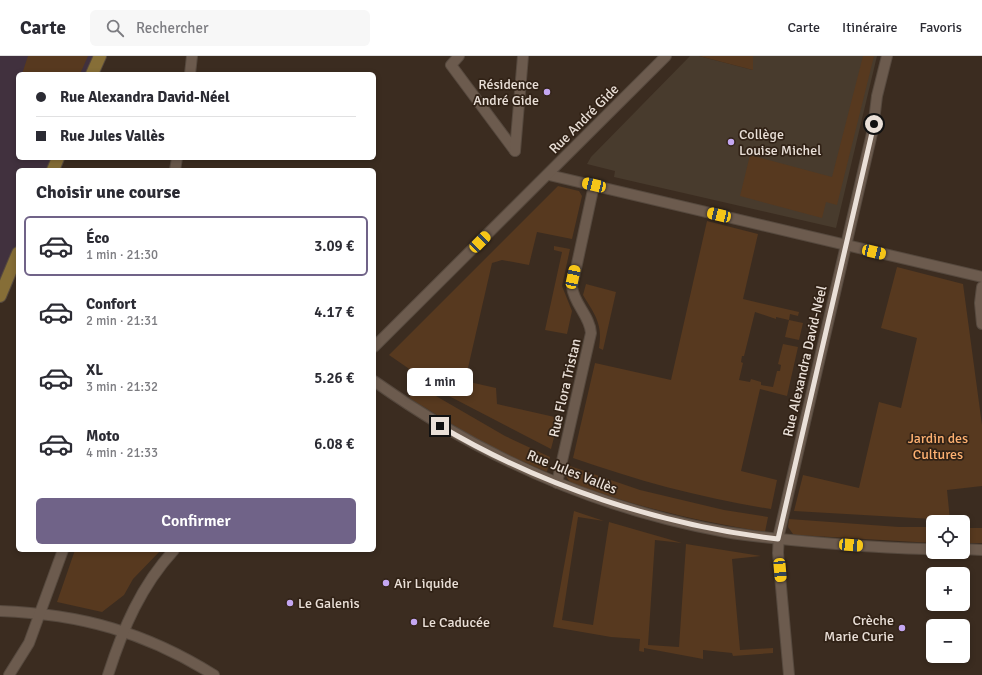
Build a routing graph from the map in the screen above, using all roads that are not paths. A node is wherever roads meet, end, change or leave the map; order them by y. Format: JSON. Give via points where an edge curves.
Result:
{"nodes":[{"id":1,"x":100,"y":56,"type":"edge"},
{"id":2,"x":192,"y":56,"type":"edge"},
{"id":3,"x":459,"y":56,"type":"edge"},
{"id":4,"x":522,"y":56,"type":"edge"},
{"id":5,"x":666,"y":56,"type":"edge"},
{"id":6,"x":887,"y":56,"type":"edge"},
{"id":7,"x":93,"y":72,"type":"edge"},
{"id":8,"x":190,"y":72,"type":"edge"},
{"id":9,"x":549,"y":175,"type":"junction"},
{"id":10,"x":594,"y":185,"type":"junction"},
{"id":11,"x":846,"y":245,"type":"junction"},
{"id":12,"x":16,"y":258,"type":"edge"},
{"id":13,"x":982,"y":277,"type":"edge"},
{"id":14,"x":982,"y":287,"type":"edge"},
{"id":15,"x":0,"y":296,"type":"edge"},
{"id":16,"x":982,"y":324,"type":"edge"},
{"id":17,"x":376,"y":345,"type":"edge"},
{"id":18,"x":376,"y":382,"type":"edge"},
{"id":19,"x":557,"y":483,"type":"junction"},
{"id":20,"x":778,"y":539,"type":"junction"},
{"id":21,"x":926,"y":549,"type":"edge"},
{"id":22,"x":970,"y":549,"type":"edge"},
{"id":23,"x":982,"y":550,"type":"edge"},
{"id":24,"x":62,"y":552,"type":"edge"},
{"id":25,"x":172,"y":552,"type":"edge"},
{"id":26,"x":0,"y":611,"type":"edge"},
{"id":27,"x":41,"y":613,"type":"junction"},
{"id":28,"x":123,"y":630,"type":"junction"},
{"id":29,"x":9,"y":675,"type":"edge"},
{"id":30,"x":108,"y":675,"type":"edge"},
{"id":31,"x":214,"y":675,"type":"edge"},
{"id":32,"x":789,"y":675,"type":"edge"}],
"edges":[{"from":1,"to":7,"type":"main road"},
{"from":2,"to":8,"type":"street"},
{"from":3,"to":4,"type":"street","via":[[451,65],[515,151]]},
{"from":5,"to":9,"type":"street","name":"Rue André Gide"},
{"from":6,"to":11,"type":"street","name":"Rue Alexandra David-Néel"},
{"from":9,"to":10,"type":"street"},
{"from":9,"to":17,"type":"street","name":"Rue André Gide"},
{"from":10,"to":11,"type":"street"},
{"from":10,"to":19,"type":"street","name":"Rue Flora Tristan","via":[[572,287],[574,298],[589,322],[591,333]]},
{"from":11,"to":13,"type":"street"},
{"from":11,"to":20,"type":"street","name":"Rue Alexandra David-Néel"},
{"from":12,"to":15,"type":"main road"},
{"from":14,"to":16,"type":"street"},
{"from":18,"to":19,"type":"street","name":"Rue Jules Vallès","via":[[448,430]]},
{"from":19,"to":20,"type":"street","name":"Rue Jules Vallès","via":[[617,505],[671,520],[725,532]]},
{"from":20,"to":21,"type":"street"},
{"from":20,"to":32,"type":"street","name":"Rue Alexandra David-Néel"},
{"from":22,"to":23,"type":"street"},
{"from":24,"to":27,"type":"street"},
{"from":25,"to":28,"type":"street","via":[[152,577],[130,613]]},
{"from":26,"to":27,"type":"street"},
{"from":27,"to":28,"type":"street"},
{"from":27,"to":29,"type":"street","via":[[29,643]]},
{"from":28,"to":30,"type":"street"},
{"from":28,"to":31,"type":"street","via":[[162,646]]}]}
